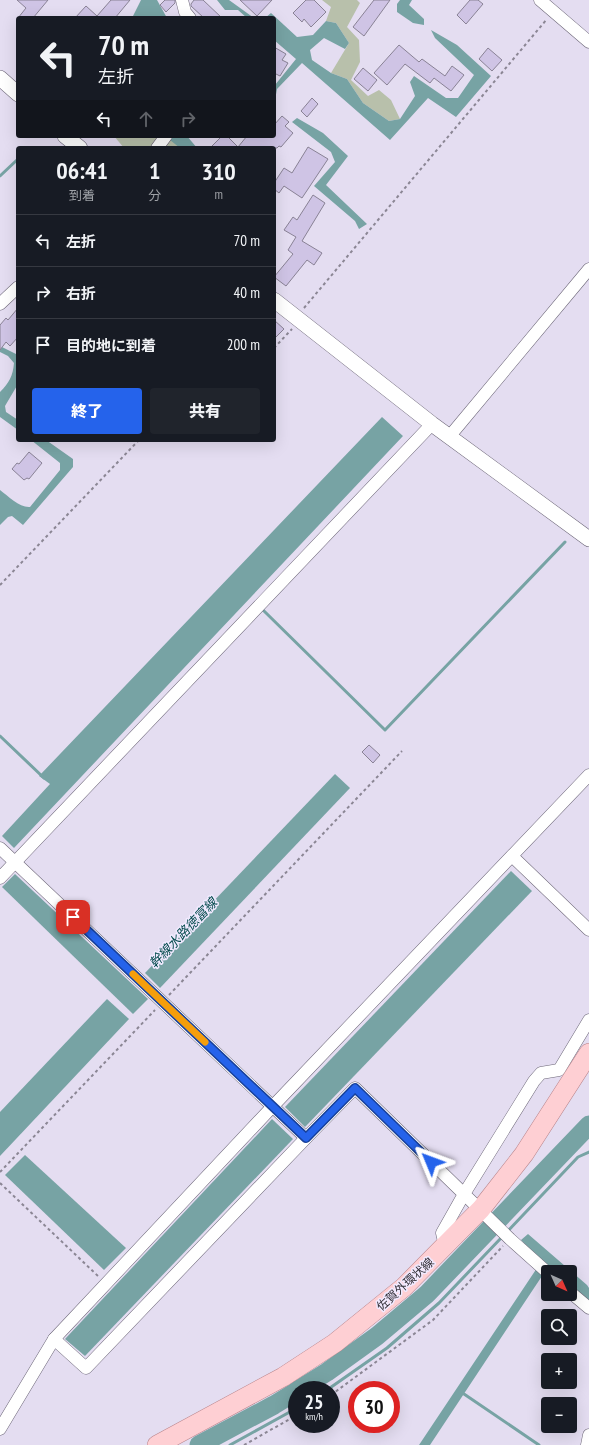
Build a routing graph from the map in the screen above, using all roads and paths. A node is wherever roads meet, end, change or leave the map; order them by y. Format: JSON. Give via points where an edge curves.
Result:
{"nodes":[{"id":1,"x":182,"y":0,"type":"edge"},
{"id":2,"x":540,"y":0,"type":"edge"},
{"id":3,"x":553,"y":12,"type":"junction"},
{"id":4,"x":188,"y":16,"type":"edge"},
{"id":5,"x":589,"y":42,"type":"edge"},
{"id":6,"x":0,"y":78,"type":"edge"},
{"id":7,"x":16,"y":92,"type":"edge"},
{"id":8,"x":68,"y":138,"type":"edge"},
{"id":9,"x":78,"y":146,"type":"edge"},
{"id":10,"x":589,"y":269,"type":"edge"},
{"id":11,"x":16,"y":289,"type":"edge"},
{"id":12,"x":276,"y":302,"type":"edge"},
{"id":13,"x":0,"y":304,"type":"edge"},
{"id":14,"x":297,"y":319,"type":"junction"},
{"id":15,"x":276,"y":346,"type":"edge"},
{"id":16,"x":432,"y":424,"type":"junction"},
{"id":17,"x":449,"y":436,"type":"junction"},
{"id":18,"x":137,"y":442,"type":"edge"},
{"id":19,"x":589,"y":539,"type":"edge"},
{"id":20,"x":0,"y":585,"type":"edge"},
{"id":21,"x":402,"y":751,"type":"dead end"},
{"id":22,"x":589,"y":775,"type":"edge"},
{"id":23,"x":512,"y":856,"type":"junction"},
{"id":24,"x":6,"y":862,"type":"edge"},
{"id":25,"x":589,"y":930,"type":"edge"},
{"id":26,"x":163,"y":1002,"type":"junction"},
{"id":27,"x":589,"y":1020,"type":"edge"},
{"id":28,"x":589,"y":1053,"type":"edge"},
{"id":29,"x":273,"y":1106,"type":"junction"},
{"id":30,"x":306,"y":1138,"type":"junction"},
{"id":31,"x":0,"y":1172,"type":"edge"},
{"id":32,"x":0,"y":1183,"type":"edge"},
{"id":33,"x":464,"y":1194,"type":"junction"},
{"id":34,"x":484,"y":1213,"type":"junction"},
{"id":35,"x":510,"y":1239,"type":"junction"},
{"id":36,"x":445,"y":1246,"type":"junction"},
{"id":37,"x":541,"y":1267,"type":"edge"},
{"id":38,"x":106,"y":1284,"type":"junction"},
{"id":39,"x":577,"y":1298,"type":"edge"},
{"id":40,"x":589,"y":1308,"type":"edge"},
{"id":41,"x":54,"y":1339,"type":"junction"},
{"id":42,"x":340,"y":1388,"type":"edge"},
{"id":43,"x":288,"y":1421,"type":"edge"},
{"id":44,"x":0,"y":1428,"type":"edge"},
{"id":45,"x":589,"y":1435,"type":"edge"},
{"id":46,"x":157,"y":1445,"type":"edge"},
{"id":47,"x":244,"y":1445,"type":"edge"},
{"id":48,"x":587,"y":1445,"type":"edge"}],
"edges":[{"from":1,"to":4,"type":"street"},
{"from":2,"to":3,"type":"street"},
{"from":3,"to":5,"type":"street"},
{"from":3,"to":14,"type":"path"},
{"from":6,"to":7,"type":"street"},
{"from":8,"to":9,"type":"street"},
{"from":10,"to":17,"type":"street"},
{"from":11,"to":13,"type":"street"},
{"from":12,"to":14,"type":"street"},
{"from":14,"to":15,"type":"path","via":[[292,330]]},
{"from":14,"to":16,"type":"street"},
{"from":16,"to":17,"type":"street"},
{"from":16,"to":24,"type":"street"},
{"from":17,"to":19,"type":"street"},
{"from":18,"to":20,"type":"path"},
{"from":21,"to":26,"type":"path"},
{"from":22,"to":23,"type":"street"},
{"from":23,"to":25,"type":"street"},
{"from":23,"to":29,"type":"street"},
{"from":24,"to":26,"type":"street"},
{"from":26,"to":29,"type":"street"},
{"from":26,"to":31,"type":"path"},
{"from":27,"to":33,"type":"street","via":[[559,1070],[541,1073],[534,1081]]},
{"from":28,"to":34,"type":"main road","name":"佐賀外環状線"},
{"from":29,"to":30,"type":"street"},
{"from":29,"to":38,"type":"street"},
{"from":30,"to":33,"type":"street","via":[[355,1088]]},
{"from":30,"to":41,"type":"street","via":[[86,1368]]},
{"from":32,"to":38,"type":"path"},
{"from":33,"to":34,"type":"street"},
{"from":33,"to":36,"type":"street","via":[[442,1233]]},
{"from":34,"to":35,"type":"street"},
{"from":34,"to":36,"type":"main road","name":"佐賀外環状線"},
{"from":35,"to":37,"type":"street"},
{"from":35,"to":42,"type":"path","via":[[433,1320]]},
{"from":36,"to":46,"type":"main road","name":"佐賀外環状線","via":[[404,1287],[335,1344],[282,1377]]},
{"from":38,"to":41,"type":"street"},
{"from":39,"to":40,"type":"street"},
{"from":41,"to":44,"type":"street"},
{"from":43,"to":47,"type":"path"},
{"from":45,"to":48,"type":"street"}]}
